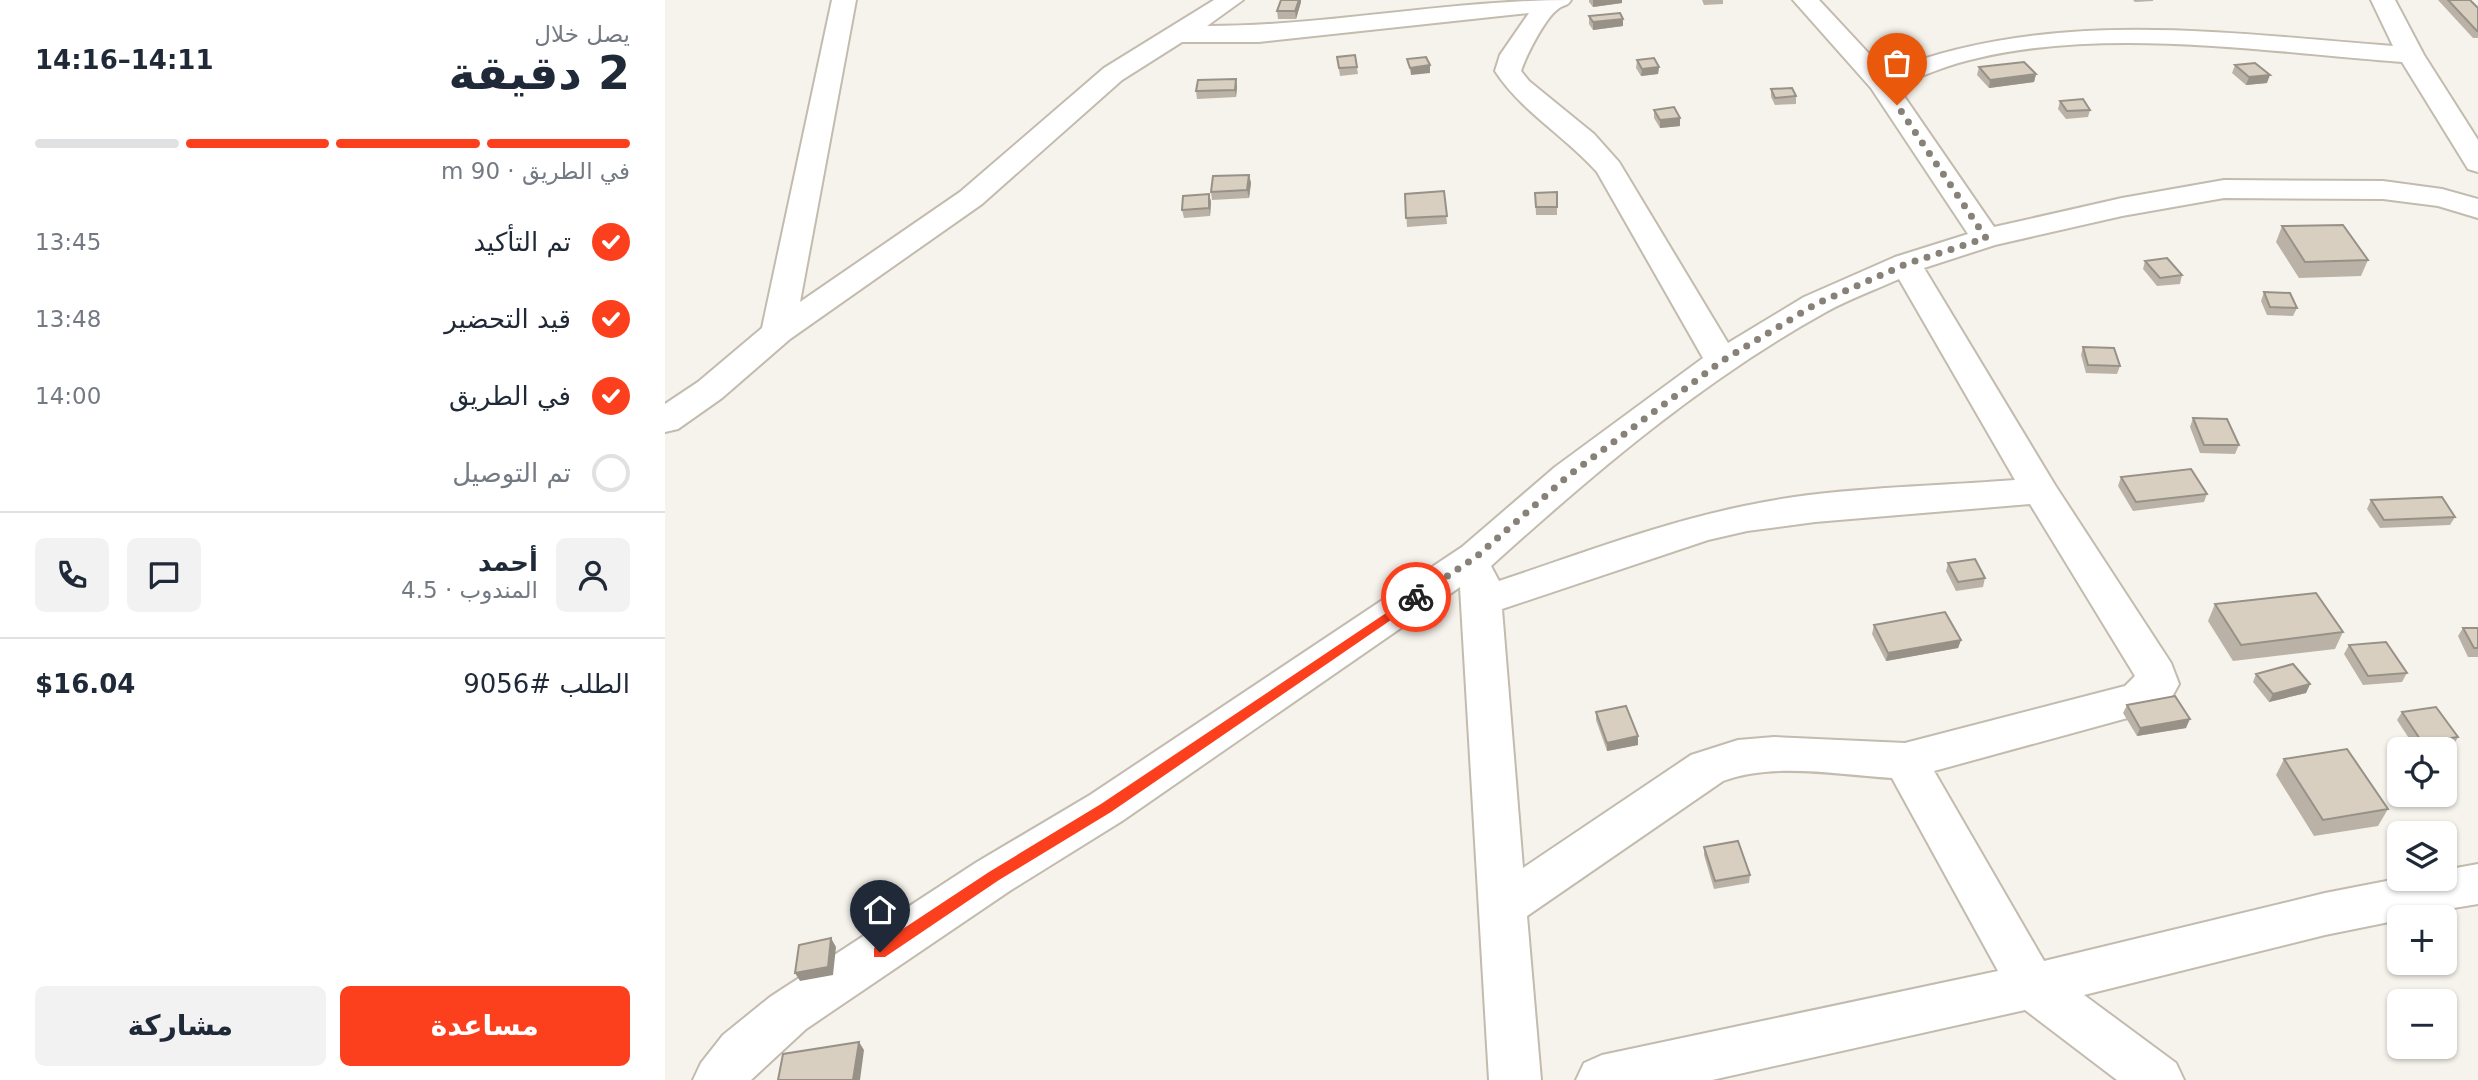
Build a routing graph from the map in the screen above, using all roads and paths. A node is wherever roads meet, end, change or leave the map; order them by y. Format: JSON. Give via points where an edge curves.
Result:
{"nodes":[{"id":1,"x":844,"y":0,"type":"edge"},
{"id":2,"x":1231,"y":0,"type":"edge"},
{"id":3,"x":1805,"y":0,"type":"edge"},
{"id":4,"x":2383,"y":0,"type":"edge"},
{"id":5,"x":1552,"y":1,"type":"edge"},
{"id":6,"x":1176,"y":34,"type":"junction"},
{"id":7,"x":2411,"y":55,"type":"junction"},
{"id":8,"x":1882,"y":83,"type":"junction"},
{"id":9,"x":2467,"y":125,"type":"edge"},
{"id":10,"x":2478,"y":163,"type":"edge"},
{"id":11,"x":2478,"y":209,"type":"edge"},
{"id":12,"x":1986,"y":238,"type":"junction"},
{"id":13,"x":1906,"y":264,"type":"junction"},
{"id":14,"x":778,"y":332,"type":"junction"},
{"id":15,"x":1722,"y":361,"type":"junction"},
{"id":16,"x":665,"y":421,"type":"edge"},
{"id":17,"x":2040,"y":491,"type":"junction"},
{"id":18,"x":1476,"y":557,"type":"junction"},
{"id":19,"x":1482,"y":601,"type":"junction"},
{"id":20,"x":1905,"y":761,"type":"junction"},
{"id":21,"x":2478,"y":884,"type":"edge"},
{"id":22,"x":1503,"y":907,"type":"junction"},
{"id":23,"x":2032,"y":986,"type":"junction"},
{"id":24,"x":719,"y":1080,"type":"edge"},
{"id":25,"x":1515,"y":1080,"type":"edge"},
{"id":26,"x":1602,"y":1080,"type":"edge"},
{"id":27,"x":2158,"y":1080,"type":"edge"}],
"edges":[{"from":1,"to":14,"type":"street"},
{"from":2,"to":6,"type":"street"},
{"from":3,"to":8,"type":"street"},
{"from":4,"to":7,"type":"street"},
{"from":5,"to":6,"type":"street","via":[[1259,34]]},
{"from":5,"to":15,"type":"street","via":[[1513,55],[1508,71],[1519,87],[1584,140],[1609,168]]},
{"from":6,"to":14,"type":"street","via":[[1113,74],[971,198]]},
{"from":7,"to":8,"type":"street","via":[[2142,38],[2035,42],[1942,59]]},
{"from":7,"to":9,"type":"street"},
{"from":8,"to":12,"type":"street"},
{"from":9,"to":10,"type":"street"},
{"from":11,"to":12,"type":"street","via":[[2442,198],[2383,190],[2224,189]]},
{"from":12,"to":13,"type":"street"},
{"from":13,"to":15,"type":"street","via":[[1816,304]]},
{"from":13,"to":17,"type":"street"},
{"from":14,"to":16,"type":"street"},
{"from":15,"to":18,"type":"street","via":[[1568,476]]},
{"from":17,"to":19,"type":"street","via":[[1747,518]]},
{"from":17,"to":20,"type":"street","via":[[2156,674],[2158,684],[2138,699]]},
{"from":18,"to":19,"type":"street"},
{"from":18,"to":24,"type":"street","via":[[1106,808],[994,876],[788,1013],[741,1052]]},
{"from":19,"to":22,"type":"street"},
{"from":20,"to":22,"type":"street","via":[[1774,754],[1738,757],[1707,768]]},
{"from":20,"to":23,"type":"street"},
{"from":21,"to":23,"type":"street","via":[[2325,914]]},
{"from":22,"to":25,"type":"street"},
{"from":23,"to":26,"type":"street"},
{"from":23,"to":27,"type":"street"}]}
